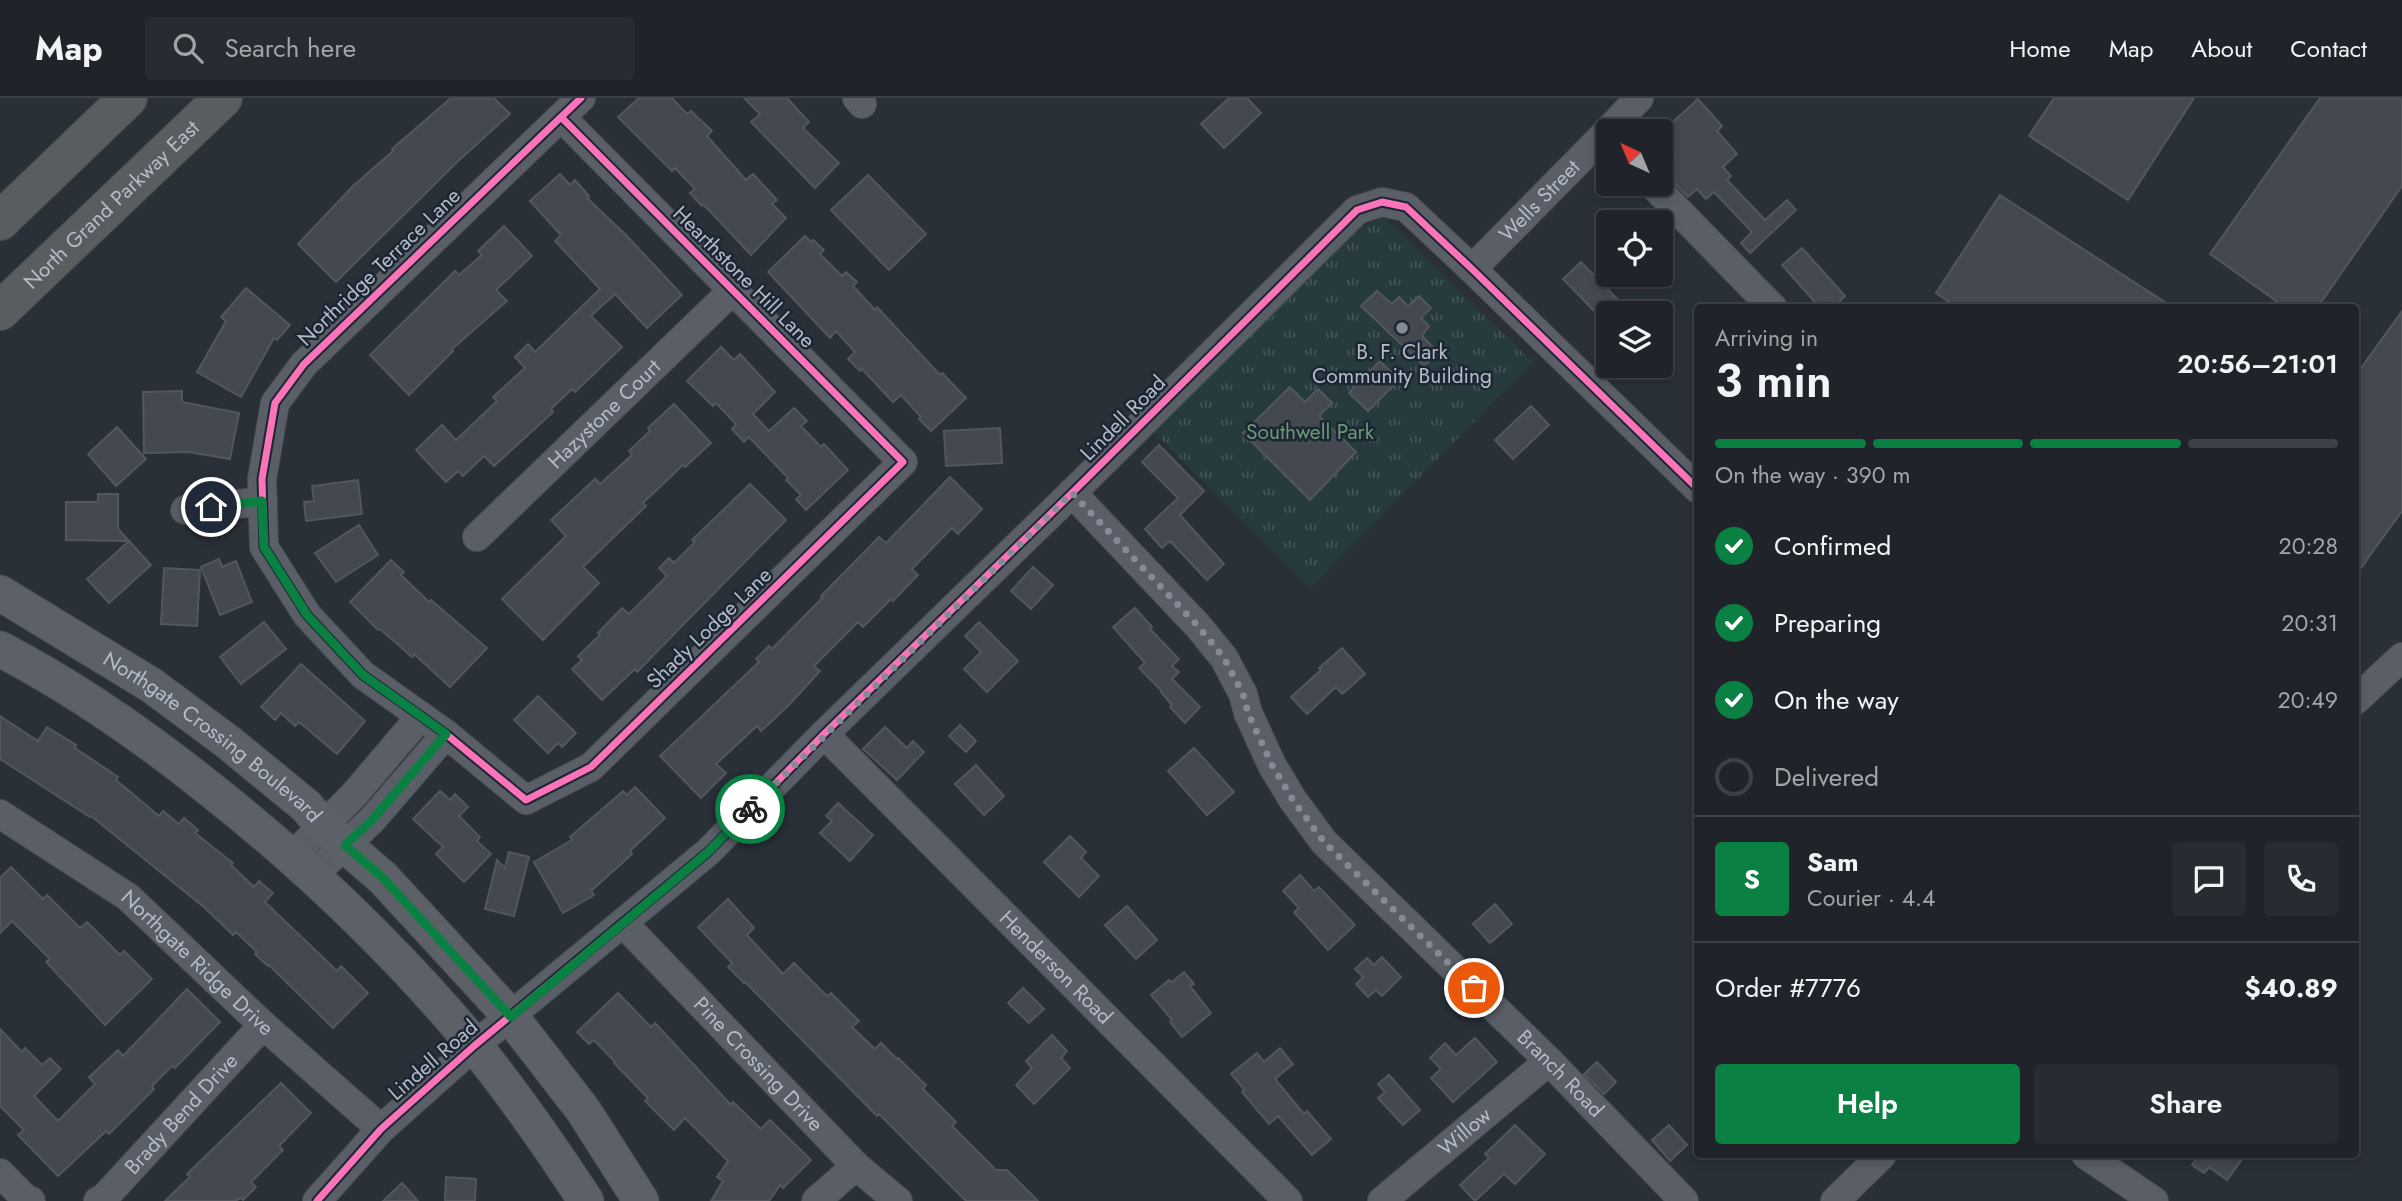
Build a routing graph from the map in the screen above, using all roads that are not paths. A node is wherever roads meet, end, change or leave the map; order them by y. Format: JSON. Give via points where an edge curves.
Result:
{"nodes":[{"id":1,"x":128,"y":98,"type":"edge"},
{"id":2,"x":223,"y":98,"type":"edge"},
{"id":3,"x":1639,"y":98,"type":"edge"},
{"id":4,"x":571,"y":108,"type":"edge"},
{"id":5,"x":1620,"y":119,"type":"edge"},
{"id":6,"x":1596,"y":145,"type":"edge"},
{"id":7,"x":1664,"y":196,"type":"edge"},
{"id":8,"x":0,"y":221,"type":"edge"},
{"id":9,"x":1472,"y":269,"type":"junction"},
{"id":10,"x":732,"y":290,"type":"junction"},
{"id":11,"x":1769,"y":304,"type":"edge"},
{"id":12,"x":0,"y":311,"type":"edge"},
{"id":13,"x":903,"y":462,"type":"joint"},
{"id":14,"x":1694,"y":484,"type":"edge"},
{"id":15,"x":1072,"y":493,"type":"junction"},
{"id":16,"x":262,"y":501,"type":"junction"},
{"id":17,"x":185,"y":510,"type":"dead end"},
{"id":18,"x":477,"y":537,"type":"dead end"},
{"id":19,"x":0,"y":593,"type":"edge"},
{"id":20,"x":53,"y":624,"type":"junction"},
{"id":21,"x":15,"y":656,"type":"edge"},
{"id":22,"x":2402,"y":657,"type":"edge"},
{"id":23,"x":2359,"y":697,"type":"edge"},
{"id":24,"x":421,"y":716,"type":"junction"},
{"id":25,"x":446,"y":734,"type":"junction"},
{"id":26,"x":824,"y":734,"type":"junction"},
{"id":27,"x":526,"y":800,"type":"joint"},
{"id":28,"x":0,"y":814,"type":"edge"},
{"id":29,"x":334,"y":835,"type":"junction"},
{"id":30,"x":302,"y":866,"type":"junction"},
{"id":31,"x":624,"y":924,"type":"junction"},
{"id":32,"x":511,"y":1017,"type":"junction"},
{"id":33,"x":263,"y":1025,"type":"junction"},
{"id":34,"x":474,"y":1046,"type":"junction"},
{"id":35,"x":1549,"y":1061,"type":"junction"},
{"id":36,"x":381,"y":1129,"type":"junction"},
{"id":37,"x":1879,"y":1158,"type":"edge"},
{"id":38,"x":2090,"y":1158,"type":"edge"},
{"id":39,"x":856,"y":1166,"type":"junction"},
{"id":40,"x":0,"y":1172,"type":"edge"},
{"id":41,"x":897,"y":1200,"type":"edge"},
{"id":42,"x":31,"y":1201,"type":"edge"},
{"id":43,"x":98,"y":1201,"type":"edge"},
{"id":44,"x":317,"y":1201,"type":"edge"},
{"id":45,"x":586,"y":1201,"type":"edge"},
{"id":46,"x":641,"y":1201,"type":"edge"},
{"id":47,"x":816,"y":1201,"type":"edge"},
{"id":48,"x":1288,"y":1201,"type":"edge"},
{"id":49,"x":1382,"y":1201,"type":"edge"},
{"id":50,"x":1684,"y":1201,"type":"edge"},
{"id":51,"x":1835,"y":1201,"type":"edge"},
{"id":52,"x":2154,"y":1201,"type":"edge"}],
"edges":[{"from":1,"to":8,"type":"highway"},
{"from":2,"to":12,"type":"highway","name":"North Grand Parkway East"},
{"from":3,"to":5,"type":"street","name":"Wells Street"},
{"from":4,"to":10,"type":"street","name":"Hearthstone Hill Lane"},
{"from":4,"to":16,"type":"street","name":"Northridge Terrace Lane","via":[[304,364],[275,403]]},
{"from":6,"to":9,"type":"street","name":"Wells Street"},
{"from":7,"to":11,"type":"street"},
{"from":9,"to":14,"type":"street","name":"Lindell Road"},
{"from":9,"to":15,"type":"street","name":"Lindell Road","via":[[1406,207],[1382,202],[1357,210]]},
{"from":10,"to":13,"type":"street","name":"Hearthstone Hill Lane"},
{"from":10,"to":18,"type":"street","name":"Hazystone Court"},
{"from":13,"to":27,"type":"street","name":"Shady Lodge Lane","via":[[591,767]]},
{"from":15,"to":26,"type":"street","name":"Lindell Road"},
{"from":15,"to":35,"type":"street","name":"Branch Road","via":[[1224,658],[1272,765],[1324,842]]},
{"from":16,"to":17,"type":"street"},
{"from":16,"to":24,"type":"street","name":"Northridge Terrace Lane","via":[[264,547],[307,615],[363,675]]},
{"from":19,"to":20,"type":"main road","name":"Northgate Crossing Boulevard"},
{"from":20,"to":21,"type":"main road"},
{"from":20,"to":29,"type":"main road","name":"Northgate Crossing Boulevard","via":[[151,685],[217,734],[306,806]]},
{"from":21,"to":30,"type":"main road","name":"Northgate Crossing Boulevard","via":[[144,738]]},
{"from":22,"to":23,"type":"street"},
{"from":24,"to":25,"type":"street","name":"Northridge Terrace Lane"},
{"from":24,"to":29,"type":"street","via":[[352,797]]},
{"from":25,"to":27,"type":"street","name":"Northridge Terrace Lane"},
{"from":25,"to":29,"type":"street","via":[[372,820]]},
{"from":26,"to":31,"type":"street","name":"Lindell Road","via":[[708,852]]},
{"from":26,"to":48,"type":"street","name":"Henderson Road"},
{"from":28,"to":33,"type":"street","name":"Northgate Ridge Drive","via":[[128,897]]},
{"from":29,"to":30,"type":"street"},
{"from":29,"to":32,"type":"main road","name":"Northgate Crossing Boulevard","via":[[383,878]]},
{"from":30,"to":34,"type":"main road","name":"Northgate Crossing Boulevard","via":[[398,959]]},
{"from":31,"to":32,"type":"street","name":"Lindell Road"},
{"from":31,"to":39,"type":"street","name":"Pine Crossing Drive"},
{"from":32,"to":34,"type":"street","name":"Lindell Road"},
{"from":32,"to":46,"type":"main road","name":"Northgate Crossing Boulevard","via":[[583,1110]]},
{"from":33,"to":36,"type":"street","name":"Northgate Ridge Drive"},
{"from":33,"to":43,"type":"street","name":"Brady Bend Drive"},
{"from":34,"to":36,"type":"street","name":"Lindell Road"},
{"from":34,"to":45,"type":"main road","name":"Northgate Crossing Boulevard"},
{"from":35,"to":49,"type":"street","name":"Willow"},
{"from":35,"to":50,"type":"street","name":"Branch Road"},
{"from":36,"to":44,"type":"street","name":"Lindell Road"},
{"from":37,"to":51,"type":"street"},
{"from":38,"to":52,"type":"street"},
{"from":39,"to":41,"type":"street","name":"Pine Crossing Drive"},
{"from":39,"to":47,"type":"street"},
{"from":40,"to":42,"type":"street"}]}
